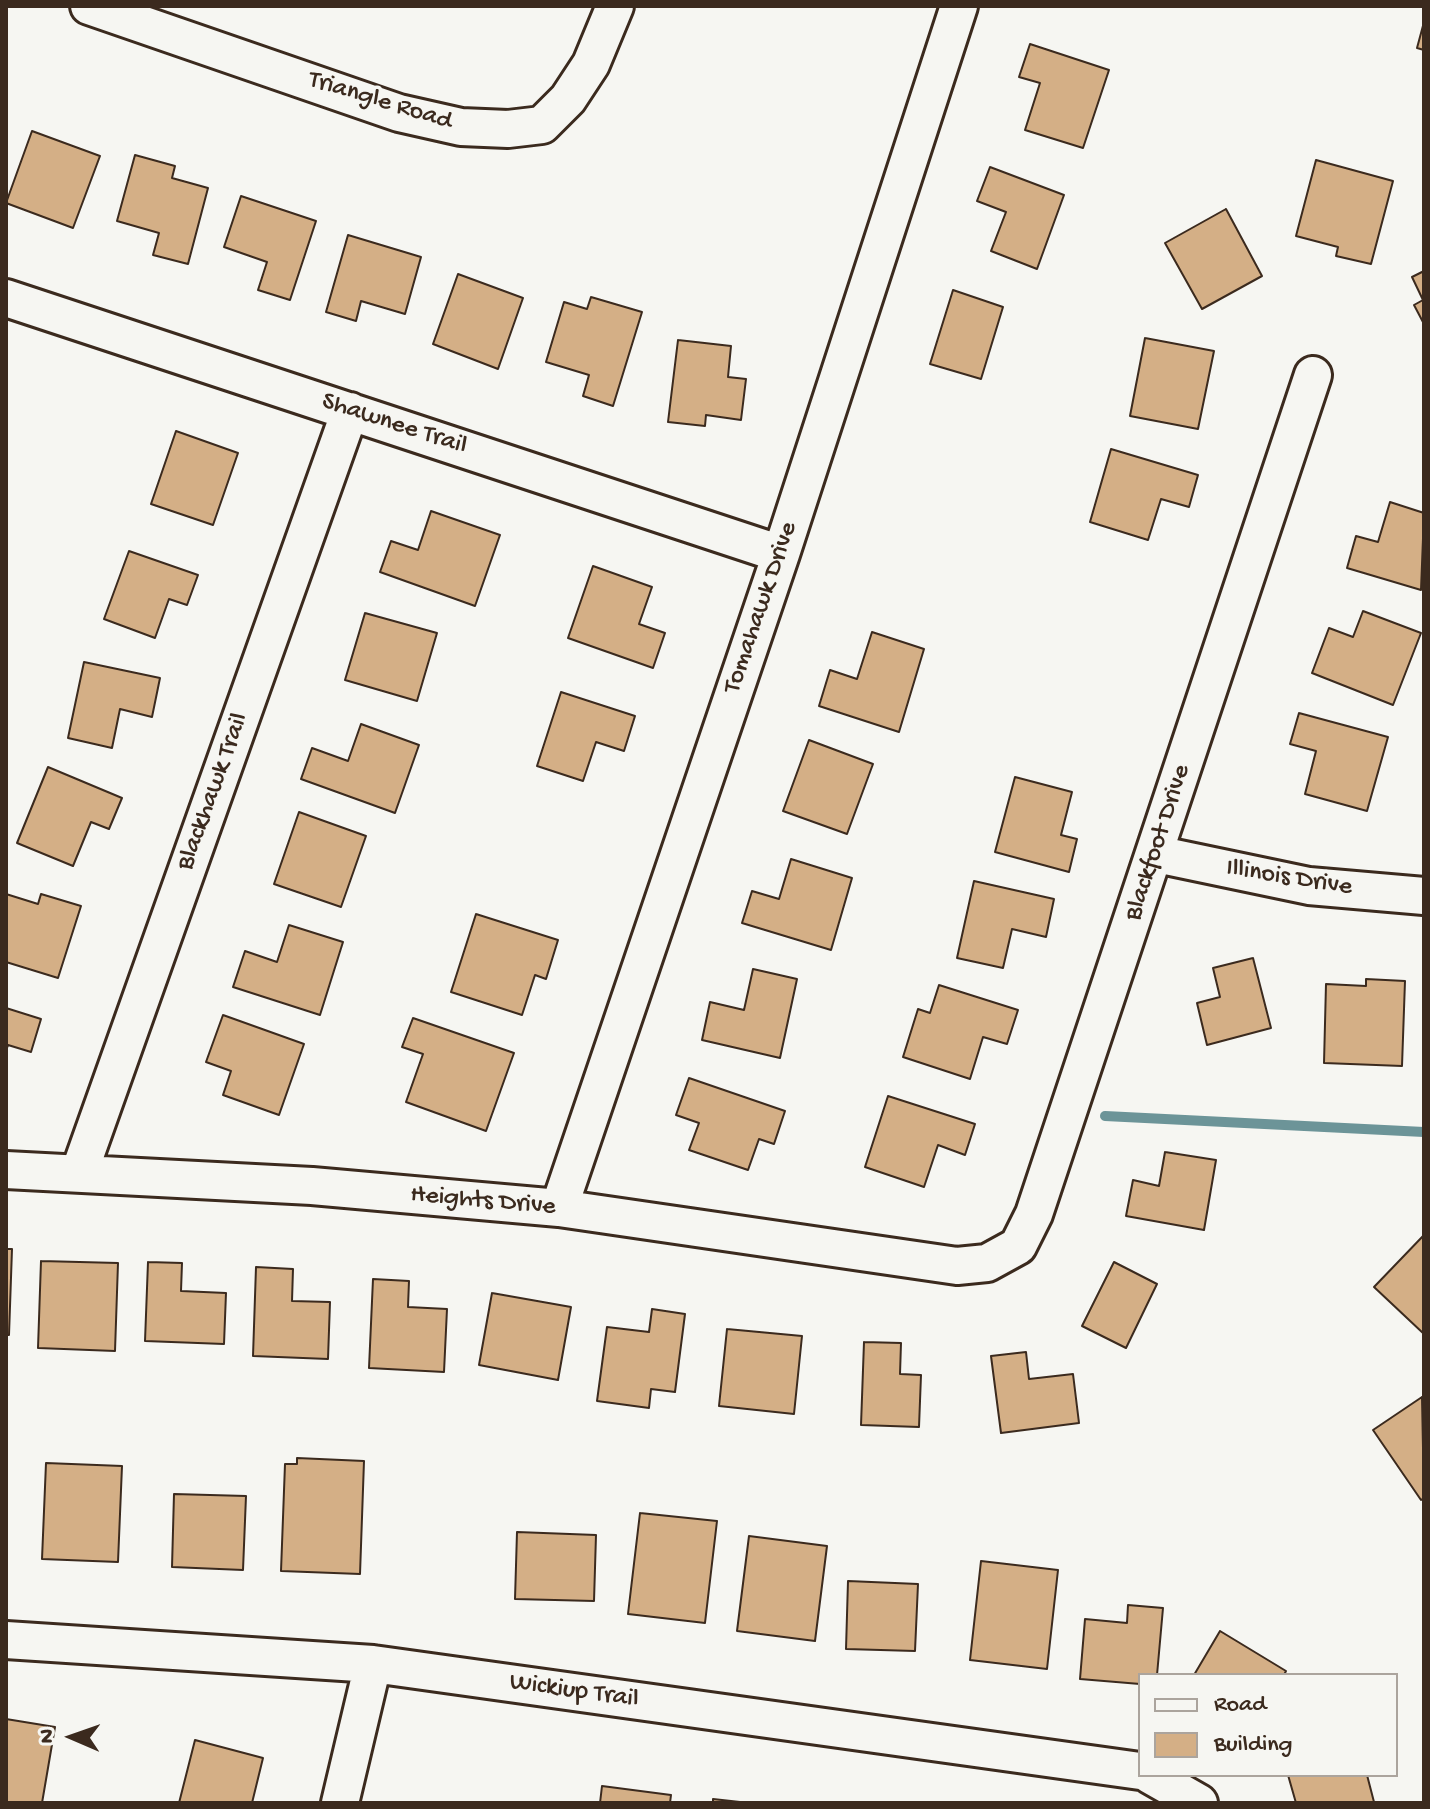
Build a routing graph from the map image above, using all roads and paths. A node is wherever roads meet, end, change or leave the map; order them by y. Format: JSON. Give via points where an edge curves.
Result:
{"nodes":[{"id":1,"x":89,"y":6,"type":"edge"},
{"id":2,"x":615,"y":6,"type":"edge"},
{"id":3,"x":959,"y":6,"type":"edge"},
{"id":4,"x":6,"y":298,"type":"edge"},
{"id":5,"x":1313,"y":375,"type":"dead end"},
{"id":6,"x":350,"y":411,"type":"junction"},
{"id":7,"x":781,"y":554,"type":"junction"},
{"id":8,"x":1156,"y":854,"type":"junction"},
{"id":9,"x":1424,"y":896,"type":"edge"},
{"id":10,"x":6,"y":1170,"type":"edge"},
{"id":11,"x":79,"y":1173,"type":"junction"},
{"id":12,"x":559,"y":1208,"type":"junction"},
{"id":13,"x":957,"y":1266,"type":"joint"},
{"id":14,"x":6,"y":1640,"type":"edge"},
{"id":15,"x":373,"y":1664,"type":"junction"},
{"id":16,"x":1138,"y":1771,"type":"edge"},
{"id":17,"x":1154,"y":1777,"type":"edge"},
{"id":18,"x":340,"y":1803,"type":"edge"},
{"id":19,"x":1199,"y":1803,"type":"edge"}],
"edges":[{"from":1,"to":2,"type":"street","name":"Triangle Road","via":[[399,113],[461,127],[508,129],[542,125],[568,99],[591,64]]},
{"from":3,"to":7,"type":"street","name":"Tomahawk Drive"},
{"from":4,"to":6,"type":"street","name":"Shawnee Trail"},
{"from":5,"to":8,"type":"street","name":"Blackfoot Drive"},
{"from":6,"to":7,"type":"street","name":"Shawnee Trail"},
{"from":6,"to":11,"type":"street","name":"Blackhawk Trail"},
{"from":7,"to":12,"type":"street","name":"Tomahawk Drive"},
{"from":8,"to":9,"type":"street","name":"Illinois Drive","via":[[1309,886]]},
{"from":8,"to":13,"type":"street","name":"Blackfoot Drive","via":[[1034,1214],[1018,1246],[987,1263]]},
{"from":10,"to":11,"type":"street","name":"Heights Drive"},
{"from":11,"to":12,"type":"street","name":"Heights Drive"},
{"from":12,"to":13,"type":"street","name":"Heights Drive"},
{"from":14,"to":15,"type":"street","name":"Wickiup Trail"},
{"from":15,"to":16,"type":"street","name":"Wickiup Trail"},
{"from":15,"to":18,"type":"street"},
{"from":17,"to":19,"type":"street"}]}
